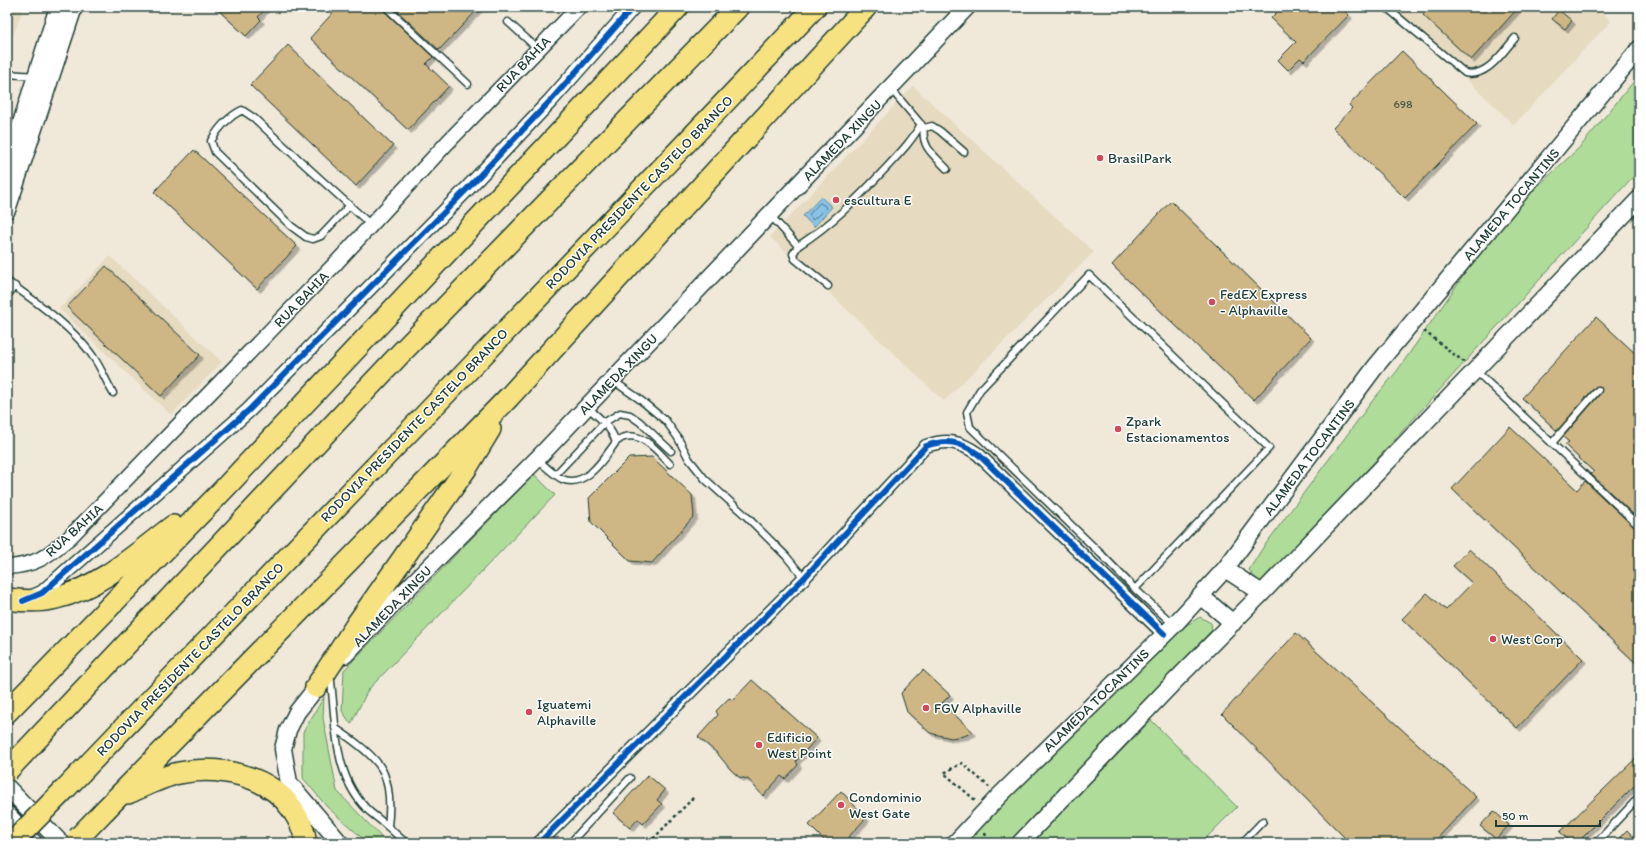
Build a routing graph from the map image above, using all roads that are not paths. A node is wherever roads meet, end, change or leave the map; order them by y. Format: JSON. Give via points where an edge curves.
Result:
{"nodes":[{"id":1,"x":58,"y":7,"type":"edge"},
{"id":2,"x":74,"y":7,"type":"edge"},
{"id":3,"x":386,"y":7,"type":"edge"},
{"id":4,"x":633,"y":7,"type":"edge"},
{"id":5,"x":678,"y":7,"type":"edge"},
{"id":6,"x":738,"y":7,"type":"edge"},
{"id":7,"x":815,"y":7,"type":"edge"},
{"id":8,"x":866,"y":7,"type":"edge"},
{"id":9,"x":968,"y":7,"type":"edge"},
{"id":10,"x":1386,"y":7,"type":"edge"},
{"id":11,"x":575,"y":8,"type":"edge"},
{"id":12,"x":508,"y":22,"type":"dead end"},
{"id":13,"x":1515,"y":38,"type":"dead end"},
{"id":14,"x":538,"y":49,"type":"junction"},
{"id":15,"x":1639,"y":49,"type":"edge"},
{"id":16,"x":7,"y":74,"type":"edge"},
{"id":17,"x":36,"y":76,"type":"junction"},
{"id":18,"x":468,"y":84,"type":"dead end"},
{"id":19,"x":891,"y":89,"type":"junction"},
{"id":20,"x":923,"y":126,"type":"junction"},
{"id":21,"x":964,"y":152,"type":"dead end"},
{"id":22,"x":7,"y":167,"type":"edge"},
{"id":23,"x":947,"y":168,"type":"dead end"},
{"id":24,"x":1639,"y":199,"type":"edge"},
{"id":25,"x":350,"y":205,"type":"junction"},
{"id":26,"x":7,"y":210,"type":"edge"},
{"id":27,"x":770,"y":215,"type":"junction"},
{"id":28,"x":371,"y":225,"type":"junction"},
{"id":29,"x":798,"y":246,"type":"junction"},
{"id":30,"x":7,"y":281,"type":"edge"},
{"id":31,"x":15,"y":286,"type":"junction"},
{"id":32,"x":828,"y":286,"type":"dead end"},
{"id":33,"x":7,"y":296,"type":"edge"},
{"id":34,"x":1476,"y":370,"type":"junction"},
{"id":35,"x":612,"y":380,"type":"junction"},
{"id":36,"x":1598,"y":390,"type":"dead end"},
{"id":37,"x":113,"y":393,"type":"dead end"},
{"id":38,"x":509,"y":397,"type":"junction"},
{"id":39,"x":586,"y":406,"type":"junction"},
{"id":40,"x":605,"y":422,"type":"junction"},
{"id":41,"x":616,"y":442,"type":"junction"},
{"id":42,"x":1552,"y":443,"type":"junction"},
{"id":43,"x":671,"y":451,"type":"dead end"},
{"id":44,"x":537,"y":459,"type":"junction"},
{"id":45,"x":670,"y":464,"type":"dead end"},
{"id":46,"x":556,"y":474,"type":"junction"},
{"id":47,"x":222,"y":491,"type":"junction"},
{"id":48,"x":1639,"y":526,"type":"edge"},
{"id":49,"x":7,"y":567,"type":"edge"},
{"id":50,"x":1225,"y":569,"type":"junction"},
{"id":51,"x":804,"y":578,"type":"junction"},
{"id":52,"x":1135,"y":589,"type":"junction"},
{"id":53,"x":1262,"y":594,"type":"junction"},
{"id":54,"x":1201,"y":596,"type":"junction"},
{"id":55,"x":15,"y":600,"type":"edge"},
{"id":56,"x":1233,"y":624,"type":"junction"},
{"id":57,"x":1169,"y":630,"type":"junction"},
{"id":58,"x":330,"y":671,"type":"junction"},
{"id":59,"x":316,"y":687,"type":"junction"},
{"id":60,"x":7,"y":712,"type":"edge"},
{"id":61,"x":335,"y":728,"type":"junction"},
{"id":62,"x":7,"y":771,"type":"edge"},
{"id":63,"x":630,"y":778,"type":"dead end"},
{"id":64,"x":7,"y":787,"type":"edge"},
{"id":65,"x":1639,"y":797,"type":"edge"},
{"id":66,"x":111,"y":803,"type":"junction"},
{"id":67,"x":7,"y":814,"type":"edge"},
{"id":68,"x":1263,"y":821,"type":"dead end"},
{"id":69,"x":388,"y":826,"type":"junction"},
{"id":70,"x":12,"y":843,"type":"edge"},
{"id":71,"x":34,"y":843,"type":"edge"},
{"id":72,"x":61,"y":843,"type":"edge"},
{"id":73,"x":73,"y":843,"type":"edge"},
{"id":74,"x":305,"y":843,"type":"edge"},
{"id":75,"x":340,"y":843,"type":"edge"},
{"id":76,"x":408,"y":843,"type":"edge"},
{"id":77,"x":539,"y":843,"type":"edge"},
{"id":78,"x":570,"y":843,"type":"edge"},
{"id":79,"x":955,"y":843,"type":"edge"},
{"id":80,"x":1020,"y":843,"type":"edge"},
{"id":81,"x":1242,"y":843,"type":"edge"},
{"id":82,"x":1596,"y":843,"type":"edge"}],
"edges":[{"from":1,"to":17,"type":"main road"},
{"from":2,"to":26,"type":"main road"},
{"from":3,"to":18,"type":"lane"},
{"from":4,"to":55,"type":"street","via":[[552,99],[467,189],[249,410],[42,593]]},
{"from":5,"to":47,"type":"highway"},
{"from":6,"to":62,"type":"highway","bridge":true,"via":[[401,353]]},
{"from":7,"to":70,"type":"highway","name":"RODOVIA PRESIDENTE CASTELO BRANCO","bridge":true,"via":[[670,161]]},
{"from":8,"to":38,"type":"highway"},
{"from":9,"to":19,"type":"main road","name":"ALAMEDA XINGU"},
{"from":10,"to":13,"type":"lane","via":[[1465,74],[1473,75],[1487,69]]},
{"from":11,"to":14,"type":"street","name":"RUA BAHIA"},
{"from":12,"to":14,"type":"lane"},
{"from":14,"to":28,"type":"street","name":"RUA BAHIA"},
{"from":15,"to":50,"type":"main road","name":"ALAMEDA TOCANTINS","via":[[1376,366]]},
{"from":16,"to":17,"type":"lane"},
{"from":17,"to":22,"type":"main road"},
{"from":19,"to":20,"type":"lane"},
{"from":19,"to":27,"type":"main road","name":"ALAMEDA XINGU"},
{"from":20,"to":21,"type":"lane","via":[[932,126],[940,131]]},
{"from":20,"to":23,"type":"lane","via":[[923,137],[927,147]]},
{"from":20,"to":29,"type":"lane","via":[[855,202],[817,234]]},
{"from":24,"to":34,"type":"main road"},
{"from":25,"to":25,"type":"lane","via":[[248,112],[242,110],[232,115],[217,130],[211,141],[215,152],[222,160],[306,237],[313,240],[320,236]]},
{"from":25,"to":28,"type":"lane"},
{"from":27,"to":29,"type":"lane"},
{"from":27,"to":35,"type":"main road","name":"ALAMEDA XINGU"},
{"from":28,"to":49,"type":"street","name":"RUA BAHIA","via":[[70,537],[38,561]]},
{"from":29,"to":32,"type":"lane","via":[[793,254],[795,258]]},
{"from":30,"to":31,"type":"lane"},
{"from":31,"to":33,"type":"lane"},
{"from":31,"to":37,"type":"lane","via":[[50,313],[94,357]]},
{"from":34,"to":42,"type":"lane"},
{"from":34,"to":53,"type":"main road"},
{"from":35,"to":39,"type":"main road","name":"ALAMEDA XINGU"},
{"from":35,"to":51,"type":"lane","via":[[666,421],[689,459],[705,479],[786,556]]},
{"from":36,"to":42,"type":"lane"},
{"from":38,"to":59,"type":"highway","via":[[467,467]]},
{"from":38,"to":66,"type":"highway"},
{"from":39,"to":40,"type":"lane"},
{"from":39,"to":44,"type":"main road","name":"ALAMEDA XINGU"},
{"from":40,"to":41,"type":"lane"},
{"from":40,"to":43,"type":"lane","via":[[620,413],[630,415]]},
{"from":40,"to":46,"type":"lane"},
{"from":41,"to":45,"type":"lane","via":[[625,437],[644,440]]},
{"from":41,"to":46,"type":"lane","via":[[585,478],[573,482],[561,479]]},
{"from":42,"to":48,"type":"lane"},
{"from":44,"to":46,"type":"lane"},
{"from":44,"to":58,"type":"main road","name":"ALAMEDA XINGU","via":[[399,597]]},
{"from":47,"to":55,"type":"highway","via":[[101,579],[78,591],[54,599]]},
{"from":47,"to":60,"type":"highway"},
{"from":50,"to":53,"type":"main road"},
{"from":50,"to":54,"type":"main road","name":"ALAMEDA TOCANTINS"},
{"from":51,"to":57,"type":"street","via":[[926,446],[940,441],[956,442],[978,454]]},
{"from":51,"to":77,"type":"street"},
{"from":52,"to":52,"type":"lane","via":[[970,427],[968,412],[980,390],[1089,275],[1270,448]]},
{"from":52,"to":57,"type":"lane"},
{"from":53,"to":56,"type":"main road"},
{"from":54,"to":56,"type":"main road"},
{"from":54,"to":57,"type":"main road","name":"ALAMEDA TOCANTINS"},
{"from":56,"to":80,"type":"main road","via":[[1158,698]]},
{"from":57,"to":79,"type":"main road","name":"ALAMEDA TOCANTINS","via":[[999,796]]},
{"from":58,"to":59,"type":"main road","name":"ALAMEDA XINGU"},
{"from":58,"to":61,"type":"lane"},
{"from":59,"to":75,"type":"main road","name":"ALAMEDA XINGU","via":[[288,730],[283,749],[290,783]]},
{"from":61,"to":69,"type":"lane","via":[[340,761],[353,791],[370,812]]},
{"from":61,"to":69,"type":"lane","via":[[372,756],[384,773],[390,804]]},
{"from":63,"to":78,"type":"lane"},
{"from":64,"to":72,"type":"main road"},
{"from":65,"to":82,"type":"lane"},
{"from":66,"to":73,"type":"highway","bridge":true},
{"from":66,"to":74,"type":"highway","via":[[178,773],[195,770],[231,773],[252,778],[271,788],[287,802],[299,820]]},
{"from":67,"to":71,"type":"main road"},
{"from":68,"to":81,"type":"lane"},
{"from":69,"to":76,"type":"lane"}]}
